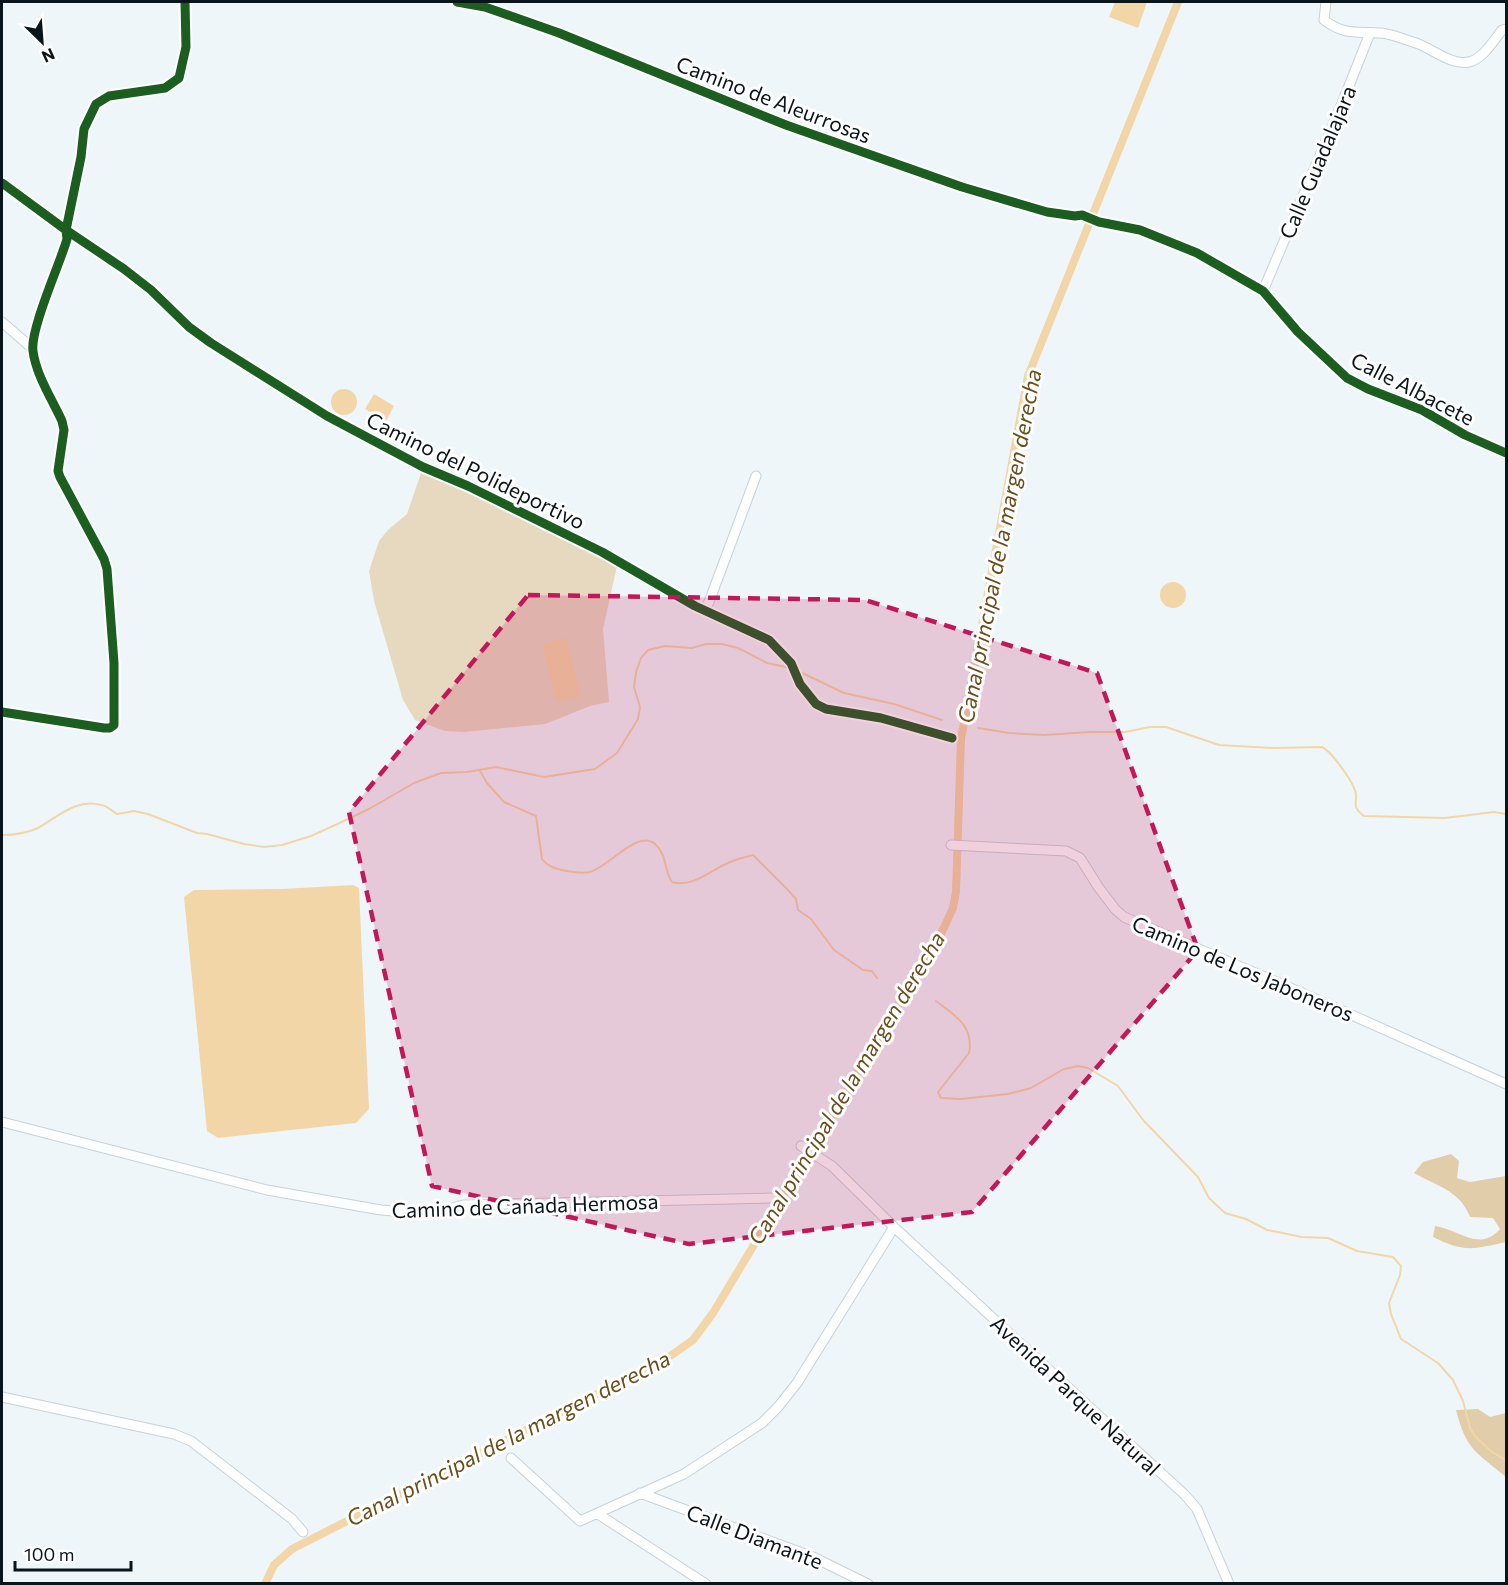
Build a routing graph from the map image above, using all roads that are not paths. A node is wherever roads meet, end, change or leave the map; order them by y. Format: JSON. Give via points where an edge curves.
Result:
{"nodes":[{"id":1,"x":185,"y":2,"type":"edge"},
{"id":2,"x":457,"y":2,"type":"edge"},
{"id":3,"x":1326,"y":2,"type":"edge"},
{"id":4,"x":1506,"y":29,"type":"edge"},
{"id":5,"x":1370,"y":33,"type":"junction"},
{"id":6,"x":2,"y":183,"type":"edge"},
{"id":7,"x":1099,"y":222,"type":"joint"},
{"id":8,"x":66,"y":230,"type":"junction"},
{"id":9,"x":1263,"y":291,"type":"junction"},
{"id":10,"x":2,"y":322,"type":"edge"},
{"id":11,"x":33,"y":349,"type":"junction"},
{"id":12,"x":1506,"y":453,"type":"edge"},
{"id":13,"x":756,"y":476,"type":"dead end"},
{"id":14,"x":704,"y":610,"type":"junction"},
{"id":15,"x":2,"y":712,"type":"edge"},
{"id":16,"x":952,"y":738,"type":"dead end"},
{"id":17,"x":951,"y":845,"type":"dead end"},
{"id":18,"x":1506,"y":1084,"type":"edge"},
{"id":19,"x":2,"y":1122,"type":"edge"},
{"id":20,"x":802,"y":1147,"type":"dead end"},
{"id":21,"x":772,"y":1198,"type":"dead end"},
{"id":22,"x":894,"y":1227,"type":"junction"},
{"id":23,"x":2,"y":1396,"type":"edge"},
{"id":24,"x":511,"y":1458,"type":"dead end"},
{"id":25,"x":640,"y":1493,"type":"junction"},
{"id":26,"x":598,"y":1514,"type":"junction"},
{"id":27,"x":303,"y":1532,"type":"dead end"},
{"id":28,"x":706,"y":1584,"type":"edge"},
{"id":29,"x":868,"y":1584,"type":"edge"},
{"id":30,"x":1229,"y":1584,"type":"edge"}],
"edges":[{"from":1,"to":8,"type":"street","via":[[186,47],[179,78],[165,88],[109,96],[96,104],[84,129]]},
{"from":2,"to":7,"type":"street","name":"Camino de Aleurrosas","via":[[485,7],[560,33],[786,125],[962,187],[1047,212],[1084,216]]},
{"from":3,"to":5,"type":"street","via":[[1324,20],[1333,27],[1350,33]]},
{"from":4,"to":5,"type":"street","via":[[1472,62],[1458,63],[1418,44]]},
{"from":5,"to":9,"type":"street","name":"Calle Guadalajara"},
{"from":6,"to":8,"type":"street","name":"Camino del Polideportivo"},
{"from":7,"to":9,"type":"street","name":"Calle Albacete","via":[[1140,230],[1197,253]]},
{"from":8,"to":11,"type":"street","via":[[67,239]]},
{"from":8,"to":14,"type":"street","name":"Camino del Polideportivo","via":[[151,290],[211,343],[327,416],[423,467],[602,552]]},
{"from":9,"to":12,"type":"street","name":"Calle Albacete","via":[[1298,332],[1347,378],[1422,410]]},
{"from":10,"to":11,"type":"street"},
{"from":11,"to":15,"type":"street","via":[[64,430],[60,477],[105,559],[114,663],[114,725],[104,728]]},
{"from":13,"to":14,"type":"street"},
{"from":14,"to":16,"type":"street","name":"Camino del Polideportivo","via":[[769,640],[791,663],[800,684],[816,704]]},
{"from":17,"to":18,"type":"street","name":"Camino de Los Jaboneros","via":[[1066,851],[1080,858],[1124,917]]},
{"from":19,"to":21,"type":"street","name":"Camino de Cañada Hermosa","via":[[267,1190],[381,1210],[418,1213],[463,1205]]},
{"from":20,"to":22,"type":"street","name":"Avenida Parque Natural","via":[[832,1166]]},
{"from":22,"to":25,"type":"street","via":[[778,1407],[736,1442],[684,1474]]},
{"from":22,"to":30,"type":"street","name":"Avenida Parque Natural","via":[[1192,1503]]},
{"from":23,"to":27,"type":"street","via":[[191,1441],[292,1519]]},
{"from":24,"to":26,"type":"street","via":[[580,1521]]},
{"from":25,"to":26,"type":"street"},
{"from":25,"to":29,"type":"street","name":"Calle Diamante","via":[[813,1557]]},
{"from":26,"to":28,"type":"street"}]}
